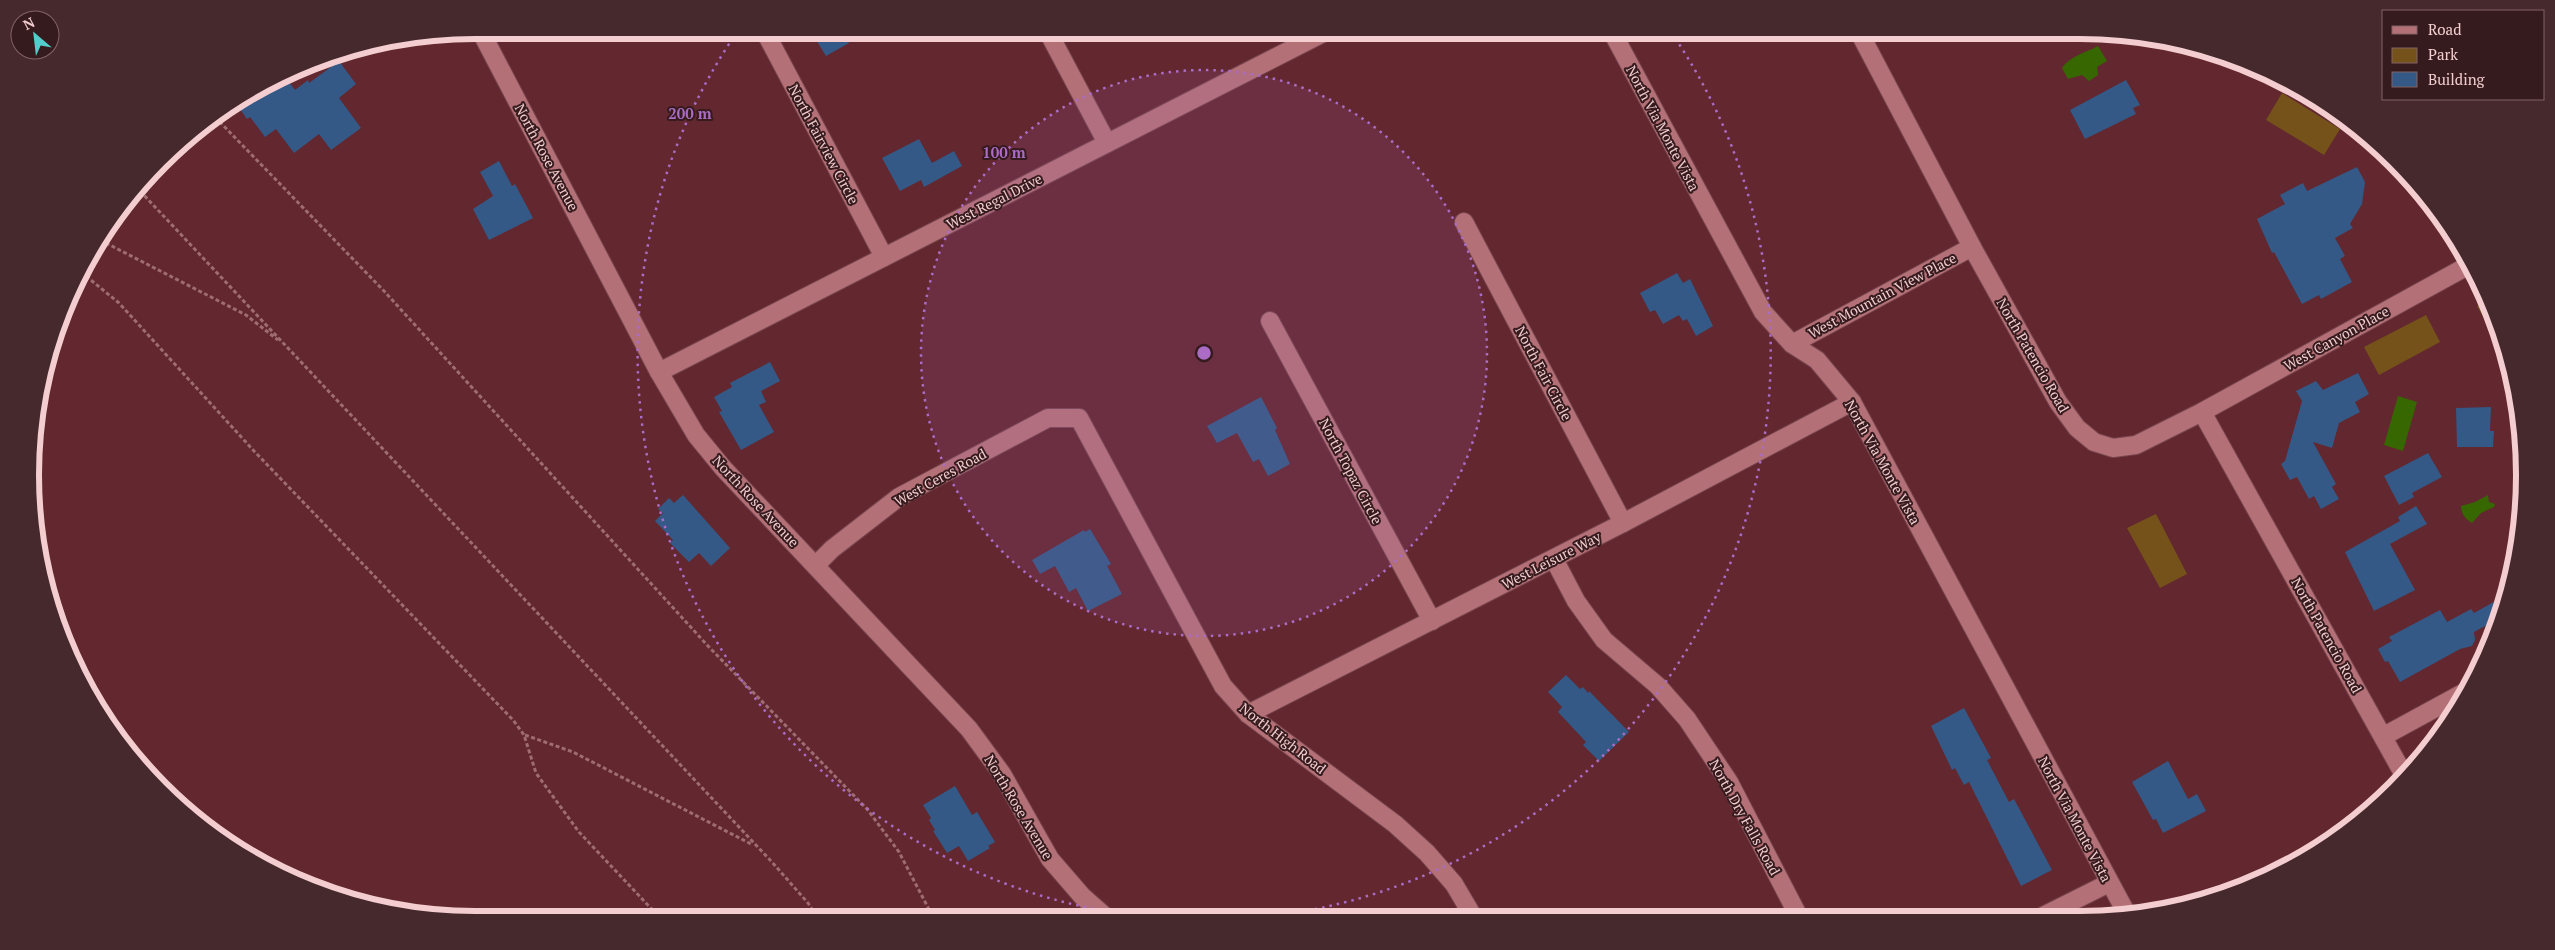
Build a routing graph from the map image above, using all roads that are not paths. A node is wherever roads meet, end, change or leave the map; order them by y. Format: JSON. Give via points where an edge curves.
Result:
{"nodes":[{"id":1,"x":485,"y":39,"type":"edge"},
{"id":2,"x":769,"y":39,"type":"edge"},
{"id":3,"x":1052,"y":39,"type":"edge"},
{"id":4,"x":1310,"y":39,"type":"edge"},
{"id":5,"x":1616,"y":39,"type":"edge"},
{"id":6,"x":1863,"y":39,"type":"edge"},
{"id":7,"x":1107,"y":143,"type":"junction"},
{"id":8,"x":1464,"y":222,"type":"dead end"},
{"id":9,"x":1972,"y":247,"type":"junction"},
{"id":10,"x":884,"y":257,"type":"junction"},
{"id":11,"x":2464,"y":268,"type":"edge"},
{"id":12,"x":1270,"y":321,"type":"dead end"},
{"id":13,"x":1792,"y":344,"type":"junction"},
{"id":14,"x":659,"y":372,"type":"junction"},
{"id":15,"x":1852,"y":402,"type":"junction"},
{"id":16,"x":2202,"y":412,"type":"junction"},
{"id":17,"x":1079,"y":418,"type":"joint"},
{"id":18,"x":1623,"y":524,"type":"junction"},
{"id":19,"x":1554,"y":559,"type":"junction"},
{"id":20,"x":816,"y":566,"type":"junction"},
{"id":21,"x":1432,"y":621,"type":"junction"},
{"id":22,"x":2455,"y":697,"type":"edge"},
{"id":23,"x":1248,"y":714,"type":"junction"},
{"id":24,"x":2384,"y":736,"type":"junction"},
{"id":25,"x":2401,"y":770,"type":"edge"},
{"id":26,"x":2109,"y":883,"type":"junction"},
{"id":27,"x":2124,"y":909,"type":"edge"},
{"id":28,"x":1100,"y":911,"type":"edge"},
{"id":29,"x":1470,"y":911,"type":"edge"},
{"id":30,"x":1796,"y":911,"type":"edge"},
{"id":31,"x":2053,"y":911,"type":"edge"}],
"edges":[{"from":1,"to":14,"type":"street","name":"North Rose Avenue"},
{"from":2,"to":10,"type":"street","name":"North Fairview Circle"},
{"from":3,"to":7,"type":"street"},
{"from":4,"to":7,"type":"street","name":"West Regal Drive"},
{"from":5,"to":13,"type":"street","name":"North Via Monte Vista","via":[[1763,312]]},
{"from":6,"to":9,"type":"street","name":"North Patencio Road"},
{"from":7,"to":10,"type":"street","name":"West Regal Drive"},
{"from":8,"to":18,"type":"street","name":"North Fair Circle"},
{"from":9,"to":13,"type":"street","name":"West Mountain View Place"},
{"from":9,"to":16,"type":"street","name":"North Patencio Road","via":[[2058,402],[2077,428],[2094,442],[2113,448],[2136,444]]},
{"from":10,"to":14,"type":"street","name":"West Regal Drive"},
{"from":11,"to":16,"type":"street","name":"West Canyon Place"},
{"from":12,"to":21,"type":"street","name":"North Topaz Circle"},
{"from":13,"to":15,"type":"street","name":"North Via Monte Vista","via":[[1817,360]]},
{"from":14,"to":20,"type":"street","name":"North Rose Avenue","via":[[696,435]]},
{"from":15,"to":18,"type":"street","name":"West Leisure Way"},
{"from":15,"to":26,"type":"street","name":"North Via Monte Vista"},
{"from":16,"to":24,"type":"street","name":"North Patencio Road"},
{"from":17,"to":20,"type":"street","name":"West Ceres Road","via":[[1048,418],[899,497],[832,549]]},
{"from":17,"to":23,"type":"street","name":"North High Road","via":[[1223,686]]},
{"from":18,"to":19,"type":"street","name":"West Leisure Way"},
{"from":19,"to":21,"type":"street","name":"West Leisure Way"},
{"from":19,"to":30,"type":"street","name":"North Dry Falls Road","via":[[1576,601],[1604,640],[1658,686],[1687,719],[1730,782]]},
{"from":20,"to":28,"type":"street","name":"North Rose Avenue","via":[[969,729],[1002,774],[1050,860]]},
{"from":21,"to":23,"type":"street","name":"West Leisure Way"},
{"from":22,"to":24,"type":"street"},
{"from":23,"to":29,"type":"street","name":"North High Road","via":[[1395,824],[1454,884]]},
{"from":24,"to":25,"type":"street","name":"North Patencio Road"},
{"from":26,"to":27,"type":"street","name":"North Via Monte Vista"},
{"from":26,"to":31,"type":"street"}]}
